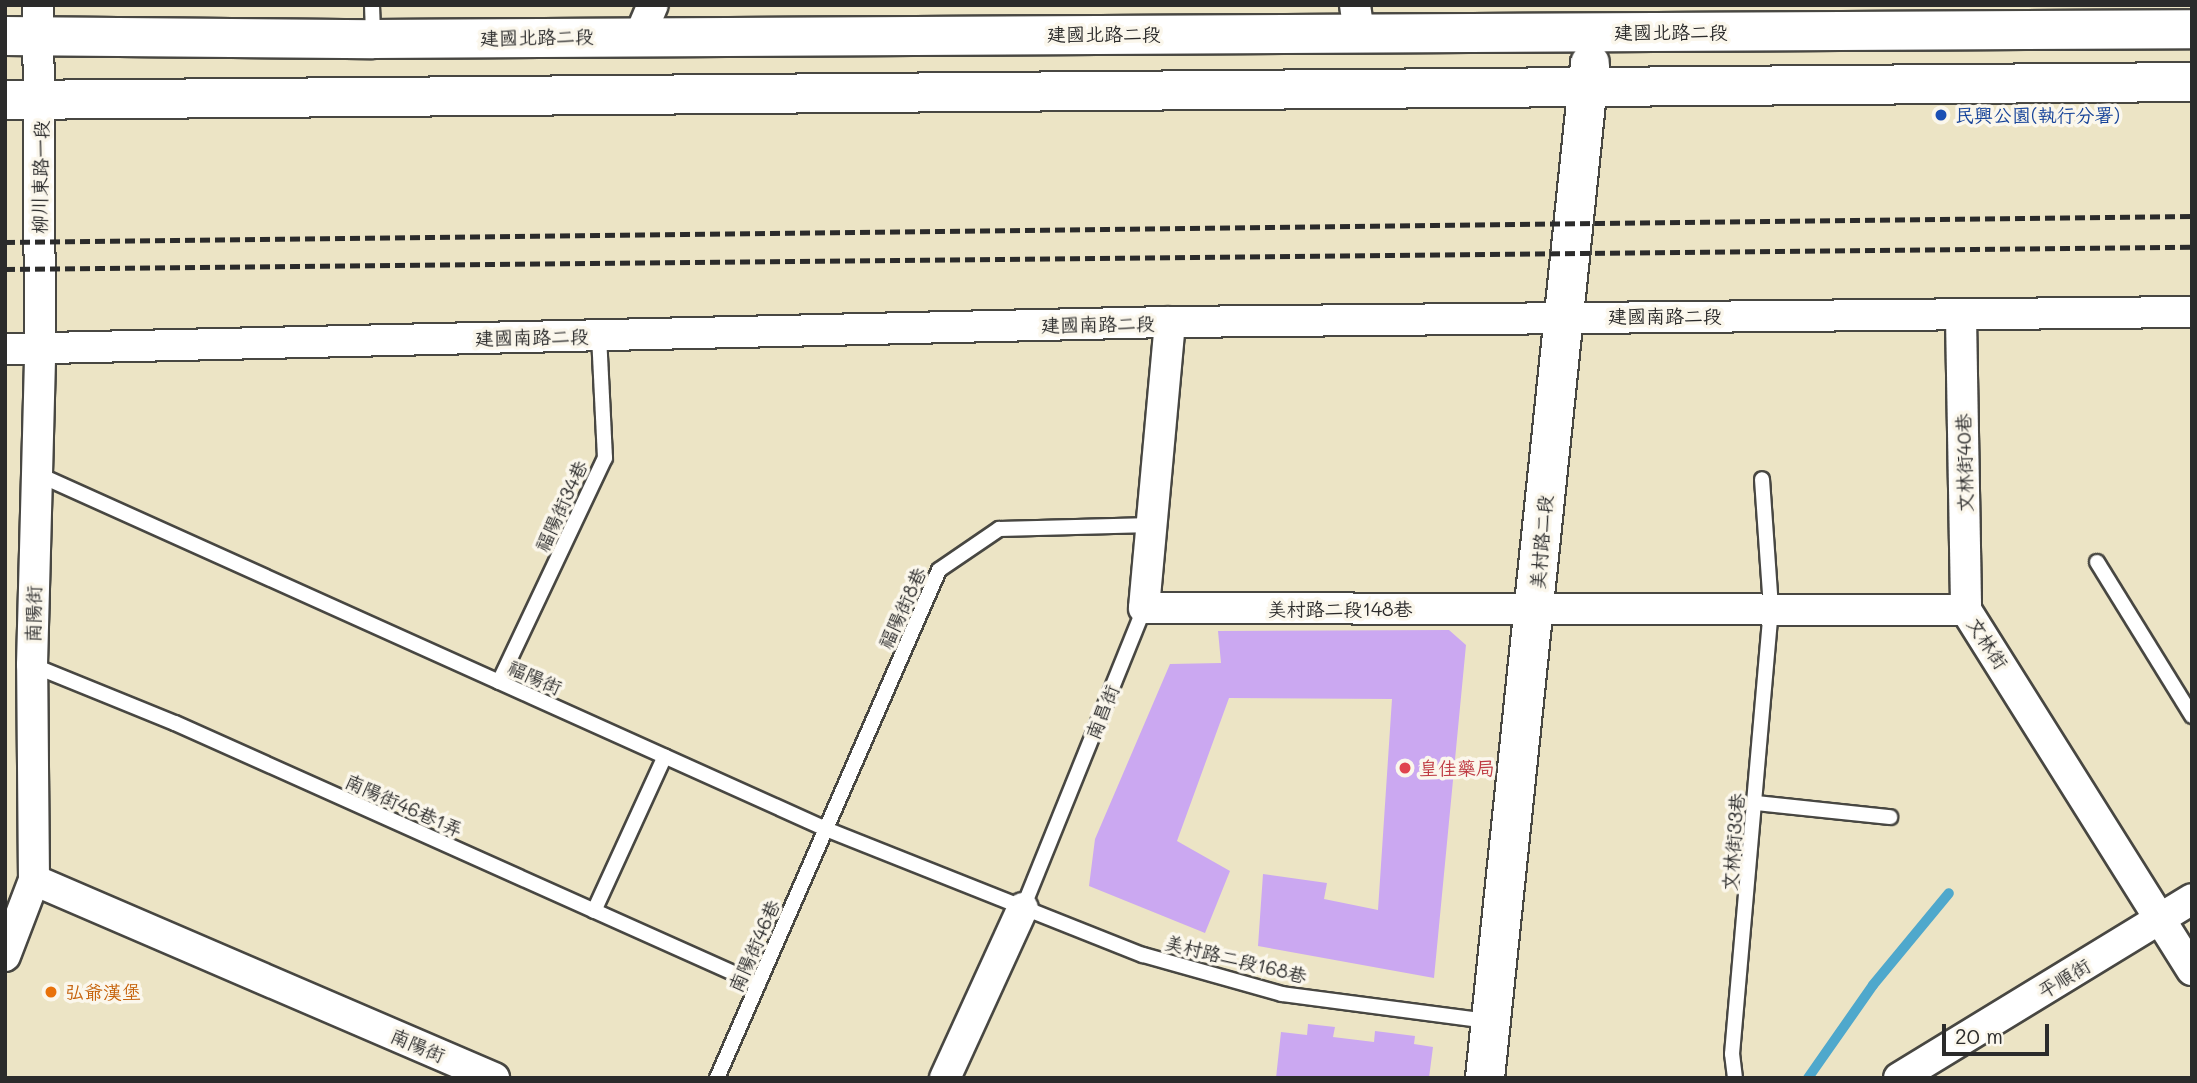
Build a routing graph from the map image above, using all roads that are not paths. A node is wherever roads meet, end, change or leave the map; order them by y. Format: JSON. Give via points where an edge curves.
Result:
{"nodes":[{"id":1,"x":1357,"y":19,"type":"edge"},
{"id":2,"x":1595,"y":19,"type":"edge"},
{"id":3,"x":646,"y":20,"type":"edge"},
{"id":4,"x":373,"y":22,"type":"edge"},
{"id":5,"x":25,"y":29,"type":"edge"},
{"id":6,"x":2192,"y":29,"type":"edge"},
{"id":7,"x":2192,"y":82,"type":"edge"},
{"id":8,"x":1588,"y":87,"type":"junction"},
{"id":9,"x":21,"y":101,"type":"edge"},
{"id":10,"x":2192,"y":312,"type":"edge"},
{"id":11,"x":1561,"y":316,"type":"junction"},
{"id":12,"x":1961,"y":317,"type":"junction"},
{"id":13,"x":1170,"y":322,"type":"junction"},
{"id":14,"x":599,"y":336,"type":"junction"},
{"id":15,"x":20,"y":349,"type":"edge"},
{"id":16,"x":34,"y":472,"type":"junction"},
{"id":17,"x":1762,"y":479,"type":"dead end"},
{"id":18,"x":1152,"y":525,"type":"junction"},
{"id":19,"x":2097,"y":562,"type":"dead end"},
{"id":20,"x":1144,"y":608,"type":"junction"},
{"id":21,"x":1771,"y":608,"type":"junction"},
{"id":22,"x":1536,"y":609,"type":"junction"},
{"id":23,"x":1966,"y":610,"type":"junction"},
{"id":24,"x":32,"y":665,"type":"junction"},
{"id":25,"x":499,"y":682,"type":"junction"},
{"id":26,"x":2192,"y":716,"type":"edge"},
{"id":27,"x":665,"y":756,"type":"junction"},
{"id":28,"x":1756,"y":803,"type":"junction"},
{"id":29,"x":1890,"y":817,"type":"dead end"},
{"id":30,"x":826,"y":829,"type":"junction"},
{"id":31,"x":34,"y":880,"type":"junction"},
{"id":32,"x":2192,"y":899,"type":"edge"},
{"id":33,"x":1023,"y":908,"type":"junction"},
{"id":34,"x":594,"y":911,"type":"junction"},
{"id":35,"x":2161,"y":919,"type":"junction"},
{"id":36,"x":5,"y":956,"type":"edge"},
{"id":37,"x":2192,"y":970,"type":"edge"},
{"id":38,"x":758,"y":984,"type":"junction"},
{"id":39,"x":1490,"y":1021,"type":"junction"},
{"id":40,"x":494,"y":1078,"type":"edge"},
{"id":41,"x":717,"y":1078,"type":"edge"},
{"id":42,"x":945,"y":1078,"type":"edge"},
{"id":43,"x":1485,"y":1078,"type":"edge"},
{"id":44,"x":1735,"y":1078,"type":"edge"},
{"id":45,"x":1899,"y":1078,"type":"edge"}],
"edges":[{"from":1,"to":2,"type":"street","name":"建國北路二段"},
{"from":1,"to":3,"type":"street","name":"建國北路二段"},
{"from":2,"to":6,"type":"street","name":"建國北路二段"},
{"from":2,"to":8,"type":"street","name":"美村路二段"},
{"from":3,"to":4,"type":"street","name":"建國北路二段"},
{"from":4,"to":5,"type":"street","name":"建國北路二段"},
{"from":5,"to":9,"type":"street","name":"柳川東路一段"},
{"from":7,"to":8,"type":"street"},
{"from":8,"to":9,"type":"street"},
{"from":8,"to":11,"type":"street","name":"美村路二段"},
{"from":9,"to":15,"type":"street","name":"柳川東路一段"},
{"from":10,"to":12,"type":"street","name":"建國南路二段"},
{"from":11,"to":12,"type":"street","name":"建國南路二段"},
{"from":11,"to":13,"type":"street","name":"建國南路二段"},
{"from":11,"to":22,"type":"street","name":"美村路二段"},
{"from":12,"to":23,"type":"street","name":"文林街40巷"},
{"from":13,"to":14,"type":"street","name":"建國南路二段"},
{"from":13,"to":18,"type":"street","name":"南昌街"},
{"from":14,"to":15,"type":"street","name":"建國南路二段"},
{"from":14,"to":25,"type":"lane","name":"福陽街34巷","via":[[605,458]]},
{"from":15,"to":16,"type":"street","name":"南陽街"},
{"from":16,"to":24,"type":"street","name":"南陽街"},
{"from":16,"to":25,"type":"lane","name":"福陽街"},
{"from":17,"to":21,"type":"lane","name":"文林街33巷"},
{"from":18,"to":20,"type":"street","name":"南昌街"},
{"from":18,"to":30,"type":"lane","name":"福陽街8巷","via":[[999,529],[939,570]]},
{"from":19,"to":26,"type":"lane"},
{"from":20,"to":22,"type":"street","name":"美村路二段148巷"},
{"from":20,"to":33,"type":"lane","name":"南昌街"},
{"from":21,"to":22,"type":"street","name":"文林街"},
{"from":21,"to":23,"type":"street","name":"文林街"},
{"from":21,"to":28,"type":"lane","name":"文林街33巷"},
{"from":22,"to":39,"type":"street","name":"美村路二段"},
{"from":23,"to":35,"type":"street","name":"文林街"},
{"from":24,"to":31,"type":"street","name":"南陽街"},
{"from":24,"to":34,"type":"lane","name":"南陽街46巷1弄","via":[[175,723]]},
{"from":25,"to":27,"type":"lane","name":"福陽街"},
{"from":27,"to":30,"type":"lane","name":"福陽街"},
{"from":27,"to":34,"type":"lane"},
{"from":28,"to":29,"type":"lane"},
{"from":28,"to":44,"type":"lane","name":"文林街33巷","via":[[1732,1054]]},
{"from":30,"to":33,"type":"lane","name":"福陽街"},
{"from":30,"to":38,"type":"lane","name":"南陽街46巷"},
{"from":31,"to":36,"type":"street","name":"南陽街"},
{"from":31,"to":40,"type":"street","name":"南陽街"},
{"from":32,"to":35,"type":"street","name":"平順街"},
{"from":33,"to":39,"type":"lane","name":"美村路二段168巷","via":[[1143,955],[1282,993]]},
{"from":33,"to":42,"type":"street","name":"南昌街"},
{"from":34,"to":38,"type":"lane","name":"南陽街46巷1弄"},
{"from":35,"to":37,"type":"street","name":"文林街"},
{"from":35,"to":45,"type":"street","name":"平順街"},
{"from":38,"to":41,"type":"lane","name":"南陽街46巷"},
{"from":39,"to":43,"type":"street","name":"美村路二段"}]}
